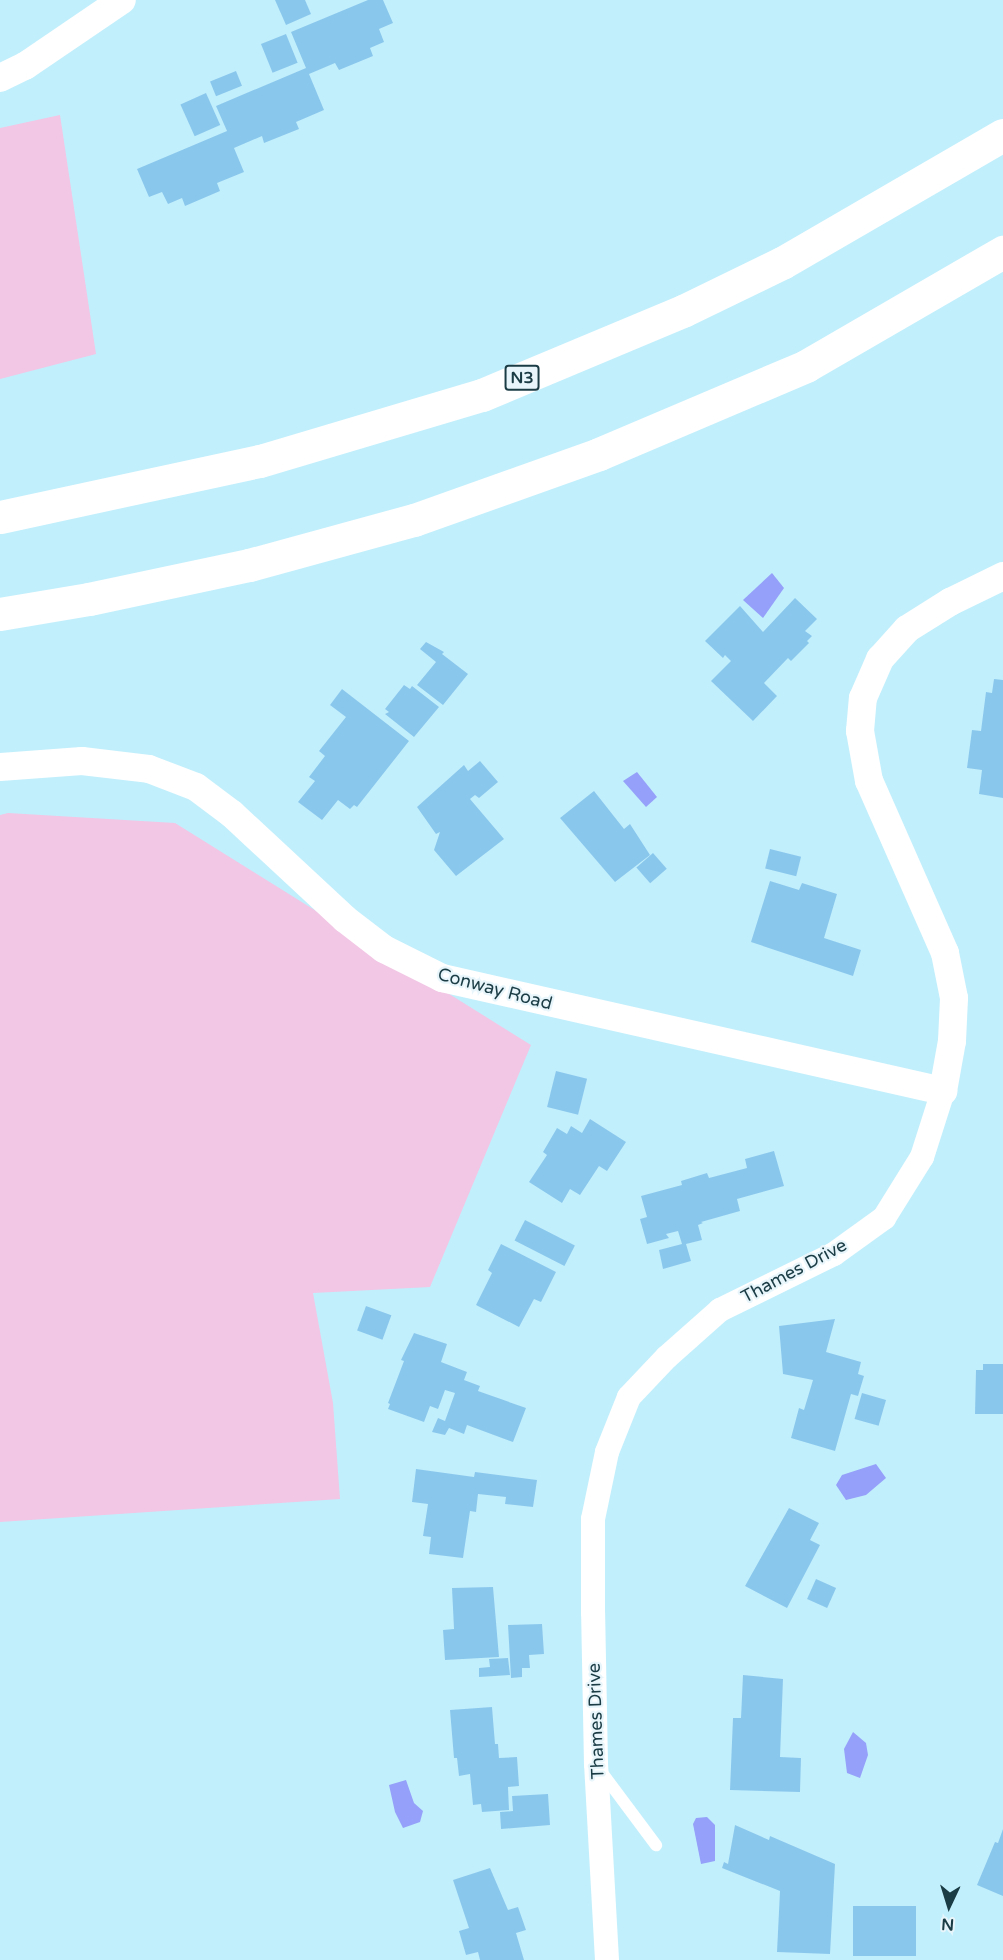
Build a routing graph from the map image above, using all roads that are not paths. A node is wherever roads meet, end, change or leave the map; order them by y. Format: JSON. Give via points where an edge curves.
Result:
{"nodes":[{"id":1,"x":122,"y":0,"type":"edge"},
{"id":2,"x":0,"y":78,"type":"edge"},
{"id":3,"x":1003,"y":135,"type":"edge"},
{"id":4,"x":1003,"y":252,"type":"edge"},
{"id":5,"x":0,"y":517,"type":"edge"},
{"id":6,"x":1003,"y":576,"type":"edge"},
{"id":7,"x":0,"y":614,"type":"edge"},
{"id":8,"x":0,"y":767,"type":"edge"},
{"id":9,"x":943,"y":1091,"type":"junction"},
{"id":10,"x":596,"y":1764,"type":"junction"},
{"id":11,"x":656,"y":1845,"type":"dead end"},
{"id":12,"x":607,"y":1960,"type":"edge"}],
"edges":[{"from":1,"to":2,"type":"street","via":[[25,66]]},
{"from":3,"to":5,"type":"highway","number":"N3","via":[[772,268],[683,311],[482,395],[260,460]]},
{"from":4,"to":7,"type":"highway","via":[[806,366],[599,454],[414,520],[249,565]]},
{"from":6,"to":9,"type":"street","name":"Thames Drive","via":[[907,629],[880,659],[863,698],[860,731],[869,781],[945,953],[954,998],[952,1041]]},
{"from":8,"to":9,"type":"street","name":"Conway Road","via":[[82,761],[149,769],[196,787],[232,814],[345,919],[384,948],[442,978]]},
{"from":9,"to":10,"type":"street","name":"Thames Drive","via":[[922,1157],[884,1218],[834,1254],[720,1310],[629,1397],[607,1452],[593,1519]]},
{"from":10,"to":11,"type":"lane"},
{"from":10,"to":12,"type":"street","name":"Thames Drive"}]}
